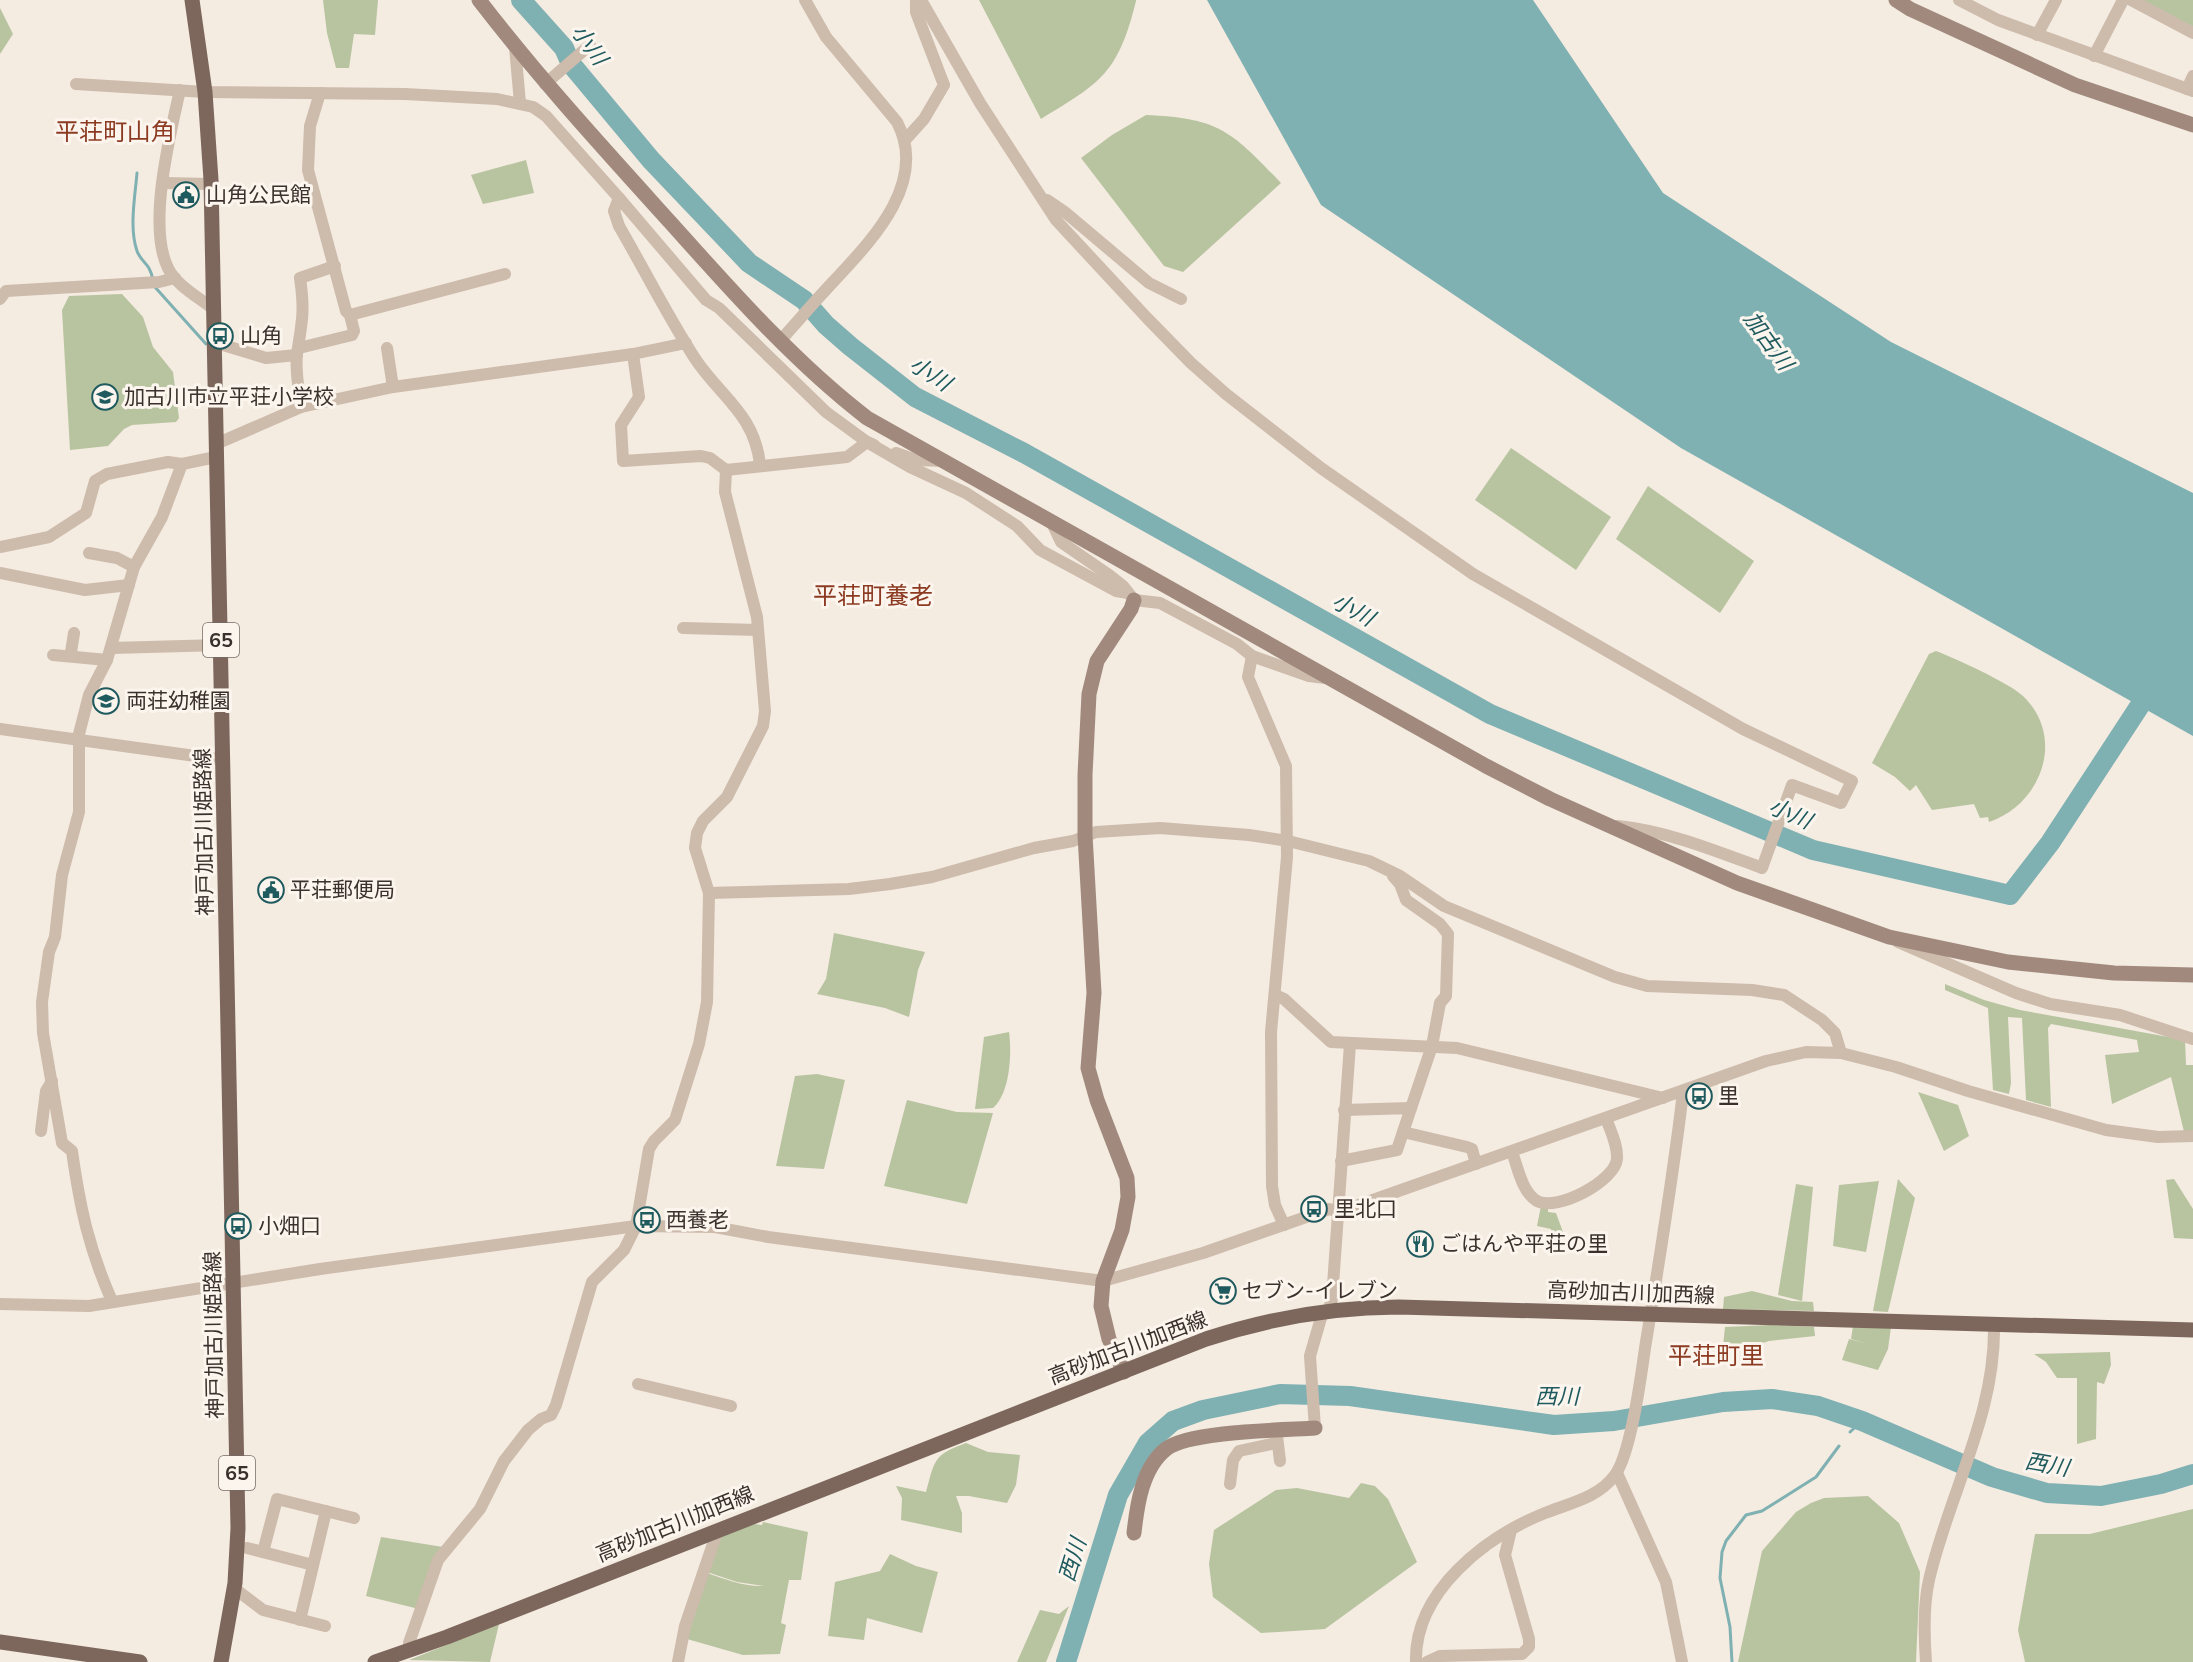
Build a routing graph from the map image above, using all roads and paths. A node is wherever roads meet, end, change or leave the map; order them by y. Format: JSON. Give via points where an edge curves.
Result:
{"nodes":[{"id":1,"x":192,"y":0,"type":"edge"},
{"id":2,"x":479,"y":0,"type":"edge"},
{"id":3,"x":805,"y":0,"type":"edge"},
{"id":4,"x":919,"y":0,"type":"edge"},
{"id":5,"x":1896,"y":0,"type":"edge"},
{"id":6,"x":1959,"y":0,"type":"edge"},
{"id":7,"x":2056,"y":0,"type":"edge"},
{"id":8,"x":2123,"y":0,"type":"edge"},
{"id":9,"x":2131,"y":0,"type":"edge"},
{"id":10,"x":2193,"y":33,"type":"edge"},
{"id":11,"x":2037,"y":35,"type":"junction"},
{"id":12,"x":590,"y":45,"type":"dead end"},
{"id":13,"x":515,"y":47,"type":"junction"},
{"id":14,"x":2094,"y":56,"type":"junction"},
{"id":15,"x":2193,"y":76,"type":"edge"},
{"id":16,"x":76,"y":84,"type":"dead end"},
{"id":17,"x":544,"y":84,"type":"junction"},
{"id":18,"x":180,"y":90,"type":"junction"},
{"id":19,"x":2190,"y":90,"type":"edge"},
{"id":20,"x":206,"y":92,"type":"junction"},
{"id":21,"x":320,"y":93,"type":"junction"},
{"id":22,"x":520,"y":103,"type":"junction"},
{"id":23,"x":2193,"y":125,"type":"edge"},
{"id":24,"x":906,"y":139,"type":"junction"},
{"id":25,"x":163,"y":183,"type":"junction"},
{"id":26,"x":211,"y":184,"type":"junction"},
{"id":27,"x":619,"y":198,"type":"junction"},
{"id":28,"x":1044,"y":198,"type":"junction"},
{"id":29,"x":335,"y":266,"type":"junction"},
{"id":30,"x":505,"y":274,"type":"dead end"},
{"id":31,"x":175,"y":278,"type":"junction"},
{"id":32,"x":0,"y":299,"type":"edge"},
{"id":33,"x":1181,"y":299,"type":"dead end"},
{"id":34,"x":212,"y":308,"type":"junction"},
{"id":35,"x":350,"y":315,"type":"junction"},
{"id":36,"x":780,"y":341,"type":"junction"},
{"id":37,"x":686,"y":343,"type":"junction"},
{"id":38,"x":214,"y":345,"type":"junction"},
{"id":39,"x":387,"y":348,"type":"dead end"},
{"id":40,"x":298,"y":351,"type":"junction"},
{"id":41,"x":633,"y":354,"type":"junction"},
{"id":42,"x":393,"y":387,"type":"junction"},
{"id":43,"x":301,"y":407,"type":"junction"},
{"id":44,"x":867,"y":442,"type":"junction"},
{"id":45,"x":216,"y":450,"type":"junction"},
{"id":46,"x":944,"y":462,"type":"junction"},
{"id":47,"x":182,"y":464,"type":"junction"},
{"id":48,"x":760,"y":464,"type":"junction"},
{"id":49,"x":726,"y":470,"type":"junction"},
{"id":50,"x":1051,"y":521,"type":"junction"},
{"id":51,"x":0,"y":547,"type":"edge"},
{"id":52,"x":89,"y":553,"type":"dead end"},
{"id":53,"x":134,"y":567,"type":"junction"},
{"id":54,"x":0,"y":573,"type":"edge"},
{"id":55,"x":129,"y":585,"type":"junction"},
{"id":56,"x":1131,"y":597,"type":"junction"},
{"id":57,"x":683,"y":628,"type":"dead end"},
{"id":58,"x":758,"y":630,"type":"junction"},
{"id":59,"x":75,"y":633,"type":"dead end"},
{"id":60,"x":221,"y":645,"type":"junction"},
{"id":61,"x":109,"y":654,"type":"junction"},
{"id":62,"x":53,"y":655,"type":"dead end"},
{"id":63,"x":74,"y":656,"type":"junction"},
{"id":64,"x":1252,"y":656,"type":"junction"},
{"id":65,"x":1325,"y":678,"type":"junction"},
{"id":66,"x":0,"y":729,"type":"edge"},
{"id":67,"x":81,"y":740,"type":"junction"},
{"id":68,"x":224,"y":760,"type":"junction"},
{"id":69,"x":1612,"y":826,"type":"junction"},
{"id":70,"x":1085,"y":835,"type":"junction"},
{"id":71,"x":1288,"y":841,"type":"junction"},
{"id":72,"x":1390,"y":872,"type":"junction"},
{"id":73,"x":709,"y":893,"type":"junction"},
{"id":74,"x":1888,"y":937,"type":"junction"},
{"id":75,"x":2193,"y":975,"type":"edge"},
{"id":76,"x":1275,"y":995,"type":"junction"},
{"id":77,"x":2193,"y":1039,"type":"edge"},
{"id":78,"x":1350,"y":1044,"type":"junction"},
{"id":79,"x":1432,"y":1046,"type":"junction"},
{"id":80,"x":1841,"y":1053,"type":"junction"},
{"id":81,"x":52,"y":1081,"type":"junction"},
{"id":82,"x":1683,"y":1092,"type":"junction"},
{"id":83,"x":1663,"y":1098,"type":"junction"},
{"id":84,"x":1411,"y":1108,"type":"junction"},
{"id":85,"x":1344,"y":1110,"type":"junction"},
{"id":86,"x":1606,"y":1118,"type":"junction"},
{"id":87,"x":41,"y":1131,"type":"dead end"},
{"id":88,"x":1403,"y":1132,"type":"junction"},
{"id":89,"x":2193,"y":1136,"type":"edge"},
{"id":90,"x":1512,"y":1152,"type":"junction"},
{"id":91,"x":1341,"y":1161,"type":"junction"},
{"id":92,"x":1476,"y":1164,"type":"junction"},
{"id":93,"x":1339,"y":1212,"type":"junction"},
{"id":94,"x":1284,"y":1225,"type":"junction"},
{"id":95,"x":636,"y":1226,"type":"junction"},
{"id":96,"x":1103,"y":1281,"type":"junction"},
{"id":97,"x":234,"y":1282,"type":"junction"},
{"id":98,"x":112,"y":1301,"type":"junction"},
{"id":99,"x":0,"y":1304,"type":"edge"},
{"id":100,"x":1326,"y":1310,"type":"junction"},
{"id":101,"x":1651,"y":1315,"type":"junction"},
{"id":102,"x":1994,"y":1324,"type":"junction"},
{"id":103,"x":2193,"y":1329,"type":"edge"},
{"id":104,"x":1124,"y":1372,"type":"junction"},
{"id":105,"x":638,"y":1384,"type":"dead end"},
{"id":106,"x":731,"y":1406,"type":"dead end"},
{"id":107,"x":1315,"y":1425,"type":"joint"},
{"id":108,"x":1277,"y":1437,"type":"junction"},
{"id":109,"x":1280,"y":1461,"type":"dead end"},
{"id":110,"x":1617,"y":1473,"type":"junction"},
{"id":111,"x":1230,"y":1484,"type":"dead end"},
{"id":112,"x":326,"y":1511,"type":"junction"},
{"id":113,"x":354,"y":1518,"type":"dead end"},
{"id":114,"x":1511,"y":1530,"type":"junction"},
{"id":115,"x":714,"y":1531,"type":"junction"},
{"id":116,"x":1134,"y":1533,"type":"dead end"},
{"id":117,"x":247,"y":1548,"type":"dead end"},
{"id":118,"x":263,"y":1552,"type":"junction"},
{"id":119,"x":312,"y":1565,"type":"junction"},
{"id":120,"x":234,"y":1588,"type":"junction"},
{"id":121,"x":300,"y":1620,"type":"junction"},
{"id":122,"x":325,"y":1626,"type":"dead end"},
{"id":123,"x":0,"y":1642,"type":"edge"},
{"id":124,"x":409,"y":1651,"type":"junction"},
{"id":125,"x":1522,"y":1658,"type":"edge"},
{"id":126,"x":140,"y":1662,"type":"edge"},
{"id":127,"x":221,"y":1662,"type":"edge"},
{"id":128,"x":375,"y":1662,"type":"edge"},
{"id":129,"x":678,"y":1662,"type":"edge"},
{"id":130,"x":1416,"y":1662,"type":"edge"},
{"id":131,"x":1427,"y":1662,"type":"edge"},
{"id":132,"x":1682,"y":1662,"type":"edge"},
{"id":133,"x":1926,"y":1662,"type":"edge"}],
"edges":[{"from":1,"to":20,"type":"main road","name":"神戸加古川姫路線","number":"65"},
{"from":2,"to":13,"type":"street"},
{"from":3,"to":24,"type":"street","via":[[826,37]]},
{"from":4,"to":24,"type":"street","via":[[916,12],[944,85],[924,119]]},
{"from":4,"to":28,"type":"street","via":[[1031,184]]},
{"from":5,"to":23,"type":"street","via":[[2075,85]]},
{"from":6,"to":11,"type":"street"},
{"from":7,"to":11,"type":"street"},
{"from":8,"to":14,"type":"street"},
{"from":9,"to":10,"type":"street"},
{"from":11,"to":14,"type":"street"},
{"from":12,"to":17,"type":"street"},
{"from":13,"to":17,"type":"street"},
{"from":13,"to":22,"type":"street"},
{"from":14,"to":19,"type":"street"},
{"from":15,"to":19,"type":"street"},
{"from":16,"to":18,"type":"street"},
{"from":17,"to":36,"type":"street"},
{"from":18,"to":20,"type":"street"},
{"from":18,"to":25,"type":"street"},
{"from":20,"to":21,"type":"street"},
{"from":20,"to":26,"type":"main road","name":"神戸加古川姫路線","number":"65"},
{"from":21,"to":22,"type":"street","via":[[405,94]]},
{"from":21,"to":29,"type":"street","via":[[309,136],[308,170]]},
{"from":22,"to":27,"type":"street","via":[[546,116]]},
{"from":24,"to":36,"type":"street","via":[[903,179],[887,220]]},
{"from":25,"to":26,"type":"street"},
{"from":25,"to":31,"type":"street","via":[[159,232],[164,257]]},
{"from":26,"to":34,"type":"main road","name":"神戸加古川姫路線","number":"65"},
{"from":27,"to":37,"type":"street","via":[[614,211],[619,226]]},
{"from":27,"to":44,"type":"street","via":[[706,300],[719,308],[826,412]]},
{"from":28,"to":33,"type":"street","via":[[1149,284]]},
{"from":28,"to":69,"type":"street","via":[[1056,220],[1191,363],[1320,468],[1473,573],[1617,659],[1743,729],[1852,781],[1841,803],[1792,785],[1762,868],[1636,828]]},
{"from":29,"to":35,"type":"street"},
{"from":29,"to":40,"type":"street","via":[[300,278],[304,321]]},
{"from":30,"to":35,"type":"street"},
{"from":31,"to":32,"type":"street","via":[[6,291]]},
{"from":31,"to":34,"type":"street"},
{"from":34,"to":38,"type":"main road","name":"神戸加古川姫路線","number":"65"},
{"from":35,"to":40,"type":"street","via":[[352,335]]},
{"from":36,"to":46,"type":"street","via":[[867,418]]},
{"from":37,"to":41,"type":"street"},
{"from":37,"to":48,"type":"street","via":[[713,383],[747,421]]},
{"from":38,"to":40,"type":"street","via":[[266,358]]},
{"from":38,"to":45,"type":"main road","name":"神戸加古川姫路線","number":"65"},
{"from":39,"to":42,"type":"street"},
{"from":40,"to":43,"type":"street"},
{"from":41,"to":42,"type":"street"},
{"from":41,"to":49,"type":"street","via":[[639,397],[621,425],[623,461],[701,456]]},
{"from":42,"to":43,"type":"street"},
{"from":43,"to":45,"type":"street"},
{"from":44,"to":46,"type":"street","via":[[915,460]]},
{"from":44,"to":48,"type":"street","via":[[847,457]]},
{"from":44,"to":56,"type":"street","via":[[966,493],[1017,526],[1040,550]]},
{"from":45,"to":47,"type":"street"},
{"from":45,"to":60,"type":"main road","name":"神戸加古川姫路線","number":"65"},
{"from":46,"to":50,"type":"street"},
{"from":47,"to":51,"type":"street","via":[[168,462],[107,474],[95,482],[86,513],[49,537]]},
{"from":47,"to":53,"type":"street","via":[[162,517]]},
{"from":48,"to":49,"type":"street"},
{"from":49,"to":58,"type":"street","via":[[725,492],[752,592]]},
{"from":50,"to":56,"type":"street","via":[[1061,542],[1109,575]]},
{"from":50,"to":65,"type":"street"},
{"from":52,"to":53,"type":"street","via":[[117,558]]},
{"from":53,"to":55,"type":"street"},
{"from":54,"to":55,"type":"street","via":[[85,590]]},
{"from":55,"to":61,"type":"street"},
{"from":56,"to":64,"type":"street","via":[[1160,603]]},
{"from":56,"to":70,"type":"street","via":[[1131,609],[1097,662],[1089,694]]},
{"from":57,"to":58,"type":"street"},
{"from":58,"to":73,"type":"street","via":[[763,726],[727,797],[703,821],[697,833],[695,848]]},
{"from":59,"to":63,"type":"street","via":[[71,652]]},
{"from":60,"to":61,"type":"street"},
{"from":60,"to":68,"type":"main road","name":"神戸加古川姫路線","number":"65"},
{"from":61,"to":63,"type":"street"},
{"from":61,"to":67,"type":"street","via":[[89,695],[79,734]]},
{"from":62,"to":63,"type":"street"},
{"from":64,"to":65,"type":"street"},
{"from":64,"to":71,"type":"street","via":[[1248,677],[1286,766]]},
{"from":65,"to":69,"type":"street","via":[[1514,780]]},
{"from":66,"to":67,"type":"street"},
{"from":67,"to":68,"type":"street"},
{"from":67,"to":81,"type":"street","via":[[79,812],[62,875],[42,1002]]},
{"from":68,"to":97,"type":"main road","name":"神戸加古川姫路線","number":"65"},
{"from":69,"to":74,"type":"street","via":[[1737,883]]},
{"from":70,"to":71,"type":"street","via":[[1160,828]]},
{"from":70,"to":73,"type":"street","via":[[932,877],[891,884]]},
{"from":70,"to":96,"type":"street","via":[[1094,993],[1088,1068],[1127,1178],[1128,1197],[1122,1230]]},
{"from":71,"to":72,"type":"street","via":[[1369,861]]},
{"from":71,"to":76,"type":"street"},
{"from":72,"to":79,"type":"street","via":[[1406,900],[1440,924],[1450,939],[1446,996],[1440,1003]]},
{"from":72,"to":80,"type":"street","via":[[1444,906],[1616,977],[1647,986],[1784,995],[1835,1033]]},
{"from":73,"to":95,"type":"street","via":[[707,1002],[699,1044],[675,1120],[650,1149]]},
{"from":74,"to":75,"type":"street","via":[[2008,962],[2114,973]]},
{"from":74,"to":77,"type":"street","via":[[2016,993],[2050,1004],[2120,1015]]},
{"from":76,"to":78,"type":"street","via":[[1331,1042]]},
{"from":76,"to":94,"type":"street","via":[[1271,1032],[1272,1186]]},
{"from":78,"to":79,"type":"street"},
{"from":78,"to":85,"type":"street"},
{"from":79,"to":83,"type":"street","via":[[1491,1056]]},
{"from":79,"to":84,"type":"street"},
{"from":80,"to":82,"type":"street","via":[[1806,1052],[1766,1061]]},
{"from":80,"to":89,"type":"street","via":[[2106,1130],[2158,1137]]},
{"from":81,"to":87,"type":"street","via":[[46,1091]]},
{"from":81,"to":98,"type":"street","via":[[62,1143],[72,1151],[80,1211]]},
{"from":82,"to":83,"type":"street"},
{"from":82,"to":101,"type":"street"},
{"from":83,"to":86,"type":"street"},
{"from":84,"to":85,"type":"street"},
{"from":84,"to":88,"type":"street"},
{"from":85,"to":91,"type":"street"},
{"from":86,"to":90,"type":"street"},
{"from":86,"to":90,"type":"street","via":[[1615,1144],[1614,1167],[1587,1191],[1562,1202],[1549,1204],[1530,1196]]},
{"from":88,"to":91,"type":"street","via":[[1397,1150]]},
{"from":88,"to":92,"type":"street","via":[[1472,1149]]},
{"from":90,"to":92,"type":"street"},
{"from":91,"to":93,"type":"street"},
{"from":92,"to":93,"type":"street"},
{"from":93,"to":94,"type":"street","via":[[1329,1209]]},
{"from":93,"to":100,"type":"street","via":[[1332,1299]]},
{"from":94,"to":96,"type":"street"},
{"from":95,"to":96,"type":"street","via":[[715,1227]]},
{"from":95,"to":97,"type":"street"},
{"from":95,"to":124,"type":"street","via":[[624,1251],[592,1282],[552,1413],[528,1431],[504,1461],[480,1509],[438,1560]]},
{"from":96,"to":104,"type":"street","via":[[1101,1306],[1109,1339]]},
{"from":97,"to":98,"type":"street"},
{"from":97,"to":120,"type":"main road","name":"神戸加古川姫路線","number":"65","via":[[238,1528]]},
{"from":98,"to":99,"type":"street","via":[[89,1306]]},
{"from":100,"to":101,"type":"main road","name":"高砂加古川加西線","via":[[1400,1307]]},
{"from":100,"to":104,"type":"main road","name":"高砂加古川加西線","via":[[1239,1328]]},
{"from":100,"to":107,"type":"street","via":[[1312,1342],[1310,1383]]},
{"from":101,"to":102,"type":"main road","name":"高砂加古川加西線"},
{"from":101,"to":110,"type":"street","via":[[1639,1389]]},
{"from":102,"to":103,"type":"main road","name":"高砂加古川加西線"},
{"from":102,"to":133,"type":"street","via":[[1988,1395],[1929,1581]]},
{"from":104,"to":115,"type":"main road","name":"高砂加古川加西線"},
{"from":105,"to":106,"type":"street"},
{"from":107,"to":108,"type":"street"},
{"from":108,"to":109,"type":"street"},
{"from":108,"to":111,"type":"street","via":[[1239,1451],[1233,1460]]},
{"from":108,"to":116,"type":"street","via":[[1208,1437],[1168,1448],[1150,1469],[1141,1491]]},
{"from":110,"to":114,"type":"street","via":[[1605,1487],[1587,1498]]},
{"from":110,"to":132,"type":"street","via":[[1666,1582]]},
{"from":112,"to":113,"type":"street"},
{"from":112,"to":118,"type":"street","via":[[277,1499]]},
{"from":112,"to":119,"type":"street"},
{"from":114,"to":125,"type":"street","via":[[1505,1555],[1529,1639]]},
{"from":114,"to":130,"type":"street","via":[[1468,1561],[1439,1594],[1417,1632]]},
{"from":115,"to":124,"type":"main road","name":"高砂加古川加西線"},
{"from":115,"to":129,"type":"street"},
{"from":117,"to":118,"type":"street"},
{"from":118,"to":119,"type":"street"},
{"from":119,"to":121,"type":"street"},
{"from":120,"to":121,"type":"street","via":[[263,1610]]},
{"from":120,"to":127,"type":"main road","name":"神戸加古川姫路線","number":"65"},
{"from":121,"to":122,"type":"street"},
{"from":123,"to":126,"type":"main road"},
{"from":124,"to":128,"type":"main road","name":"高砂加古川加西線"},
{"from":125,"to":131,"type":"street","via":[[1440,1656]]}]}
